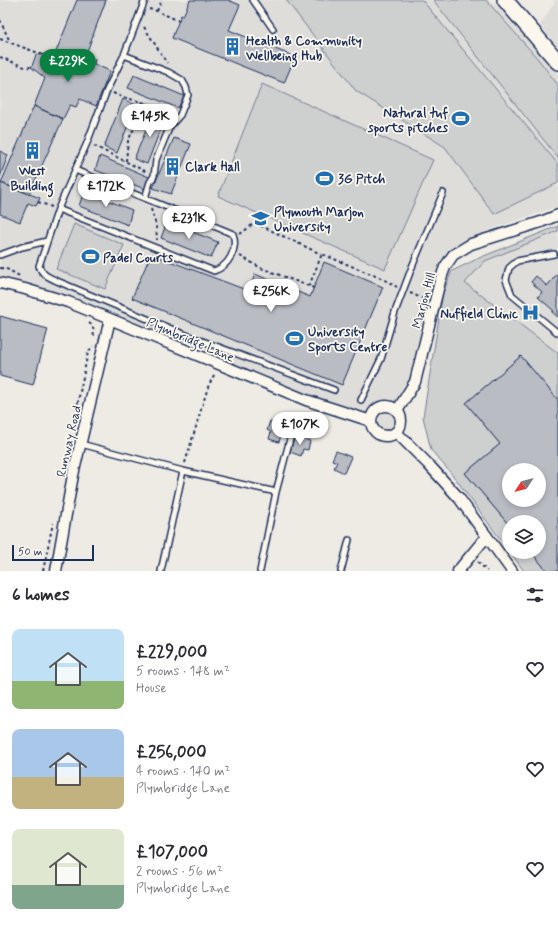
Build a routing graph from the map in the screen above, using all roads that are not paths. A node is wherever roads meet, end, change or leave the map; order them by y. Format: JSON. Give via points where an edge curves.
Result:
{"nodes":[{"id":1,"x":145,"y":0,"type":"edge"},
{"id":2,"x":253,"y":0,"type":"edge"},
{"id":3,"x":505,"y":0,"type":"edge"},
{"id":4,"x":273,"y":29,"type":"dead end"},
{"id":5,"x":124,"y":55,"type":"junction"},
{"id":6,"x":558,"y":62,"type":"edge"},
{"id":7,"x":75,"y":170,"type":"junction"},
{"id":8,"x":443,"y":193,"type":"dead end"},
{"id":9,"x":146,"y":198,"type":"junction"},
{"id":10,"x":58,"y":209,"type":"junction"},
{"id":11,"x":558,"y":215,"type":"edge"},
{"id":12,"x":47,"y":242,"type":"junction"},
{"id":13,"x":554,"y":254,"type":"dead end"},
{"id":14,"x":0,"y":255,"type":"edge"},
{"id":15,"x":0,"y":283,"type":"edge"},
{"id":16,"x":110,"y":319,"type":"junction"},
{"id":17,"x":558,"y":333,"type":"edge"},
{"id":18,"x":334,"y":390,"type":"dead end"},
{"id":19,"x":361,"y":400,"type":"dead end"},
{"id":20,"x":397,"y":411,"type":"junction"},
{"id":21,"x":295,"y":420,"type":"dead end"},
{"id":22,"x":371,"y":421,"type":"junction"},
{"id":23,"x":396,"y":432,"type":"junction"},
{"id":24,"x":81,"y":444,"type":"junction"},
{"id":25,"x":183,"y":471,"type":"junction"},
{"id":26,"x":276,"y":492,"type":"junction"},
{"id":27,"x":486,"y":536,"type":"junction"},
{"id":28,"x":349,"y":540,"type":"dead end"},
{"id":29,"x":56,"y":571,"type":"edge"},
{"id":30,"x":161,"y":571,"type":"edge"},
{"id":31,"x":260,"y":571,"type":"edge"},
{"id":32,"x":341,"y":571,"type":"edge"},
{"id":33,"x":458,"y":571,"type":"edge"},
{"id":34,"x":512,"y":571,"type":"edge"}],
"edges":[{"from":1,"to":5,"type":"lane"},
{"from":2,"to":4,"type":"lane"},
{"from":3,"to":6,"type":"main road"},
{"from":5,"to":7,"type":"lane"},
{"from":5,"to":9,"type":"lane","via":[[182,80],[188,95],[182,110],[170,126],[156,160],[154,176]]},
{"from":7,"to":9,"type":"lane"},
{"from":7,"to":10,"type":"lane"},
{"from":8,"to":19,"type":"lane","via":[[403,290],[381,359]]},
{"from":9,"to":10,"type":"lane","via":[[233,234],[236,242],[226,265],[214,272]]},
{"from":10,"to":12,"type":"lane"},
{"from":11,"to":20,"type":"street","name":"Marjon Hill","via":[[471,244],[453,255],[445,267],[415,382]]},
{"from":12,"to":14,"type":"lane"},
{"from":12,"to":18,"type":"lane","via":[[39,266],[46,276],[181,333]]},
{"from":13,"to":17,"type":"lane","via":[[517,261],[509,268],[506,280],[512,295]]},
{"from":15,"to":16,"type":"street","name":"Plymbridge Lane","via":[[68,302]]},
{"from":16,"to":22,"type":"street","name":"Plymbridge Lane","via":[[306,400]]},
{"from":16,"to":24,"type":"street","name":"Runway Road"},
{"from":20,"to":22,"type":"street","via":[[381,408],[373,414]]},
{"from":20,"to":23,"type":"street","via":[[400,422]]},
{"from":21,"to":26,"type":"lane"},
{"from":22,"to":23,"type":"street","via":[[379,434],[388,436]]},
{"from":23,"to":27,"type":"street","via":[[459,498]]},
{"from":24,"to":25,"type":"lane"},
{"from":24,"to":29,"type":"street","name":"Runway Road"},
{"from":25,"to":26,"type":"lane"},
{"from":25,"to":30,"type":"lane"},
{"from":26,"to":31,"type":"lane"},
{"from":27,"to":33,"type":"street"},
{"from":27,"to":34,"type":"street"},
{"from":28,"to":32,"type":"lane"}]}
